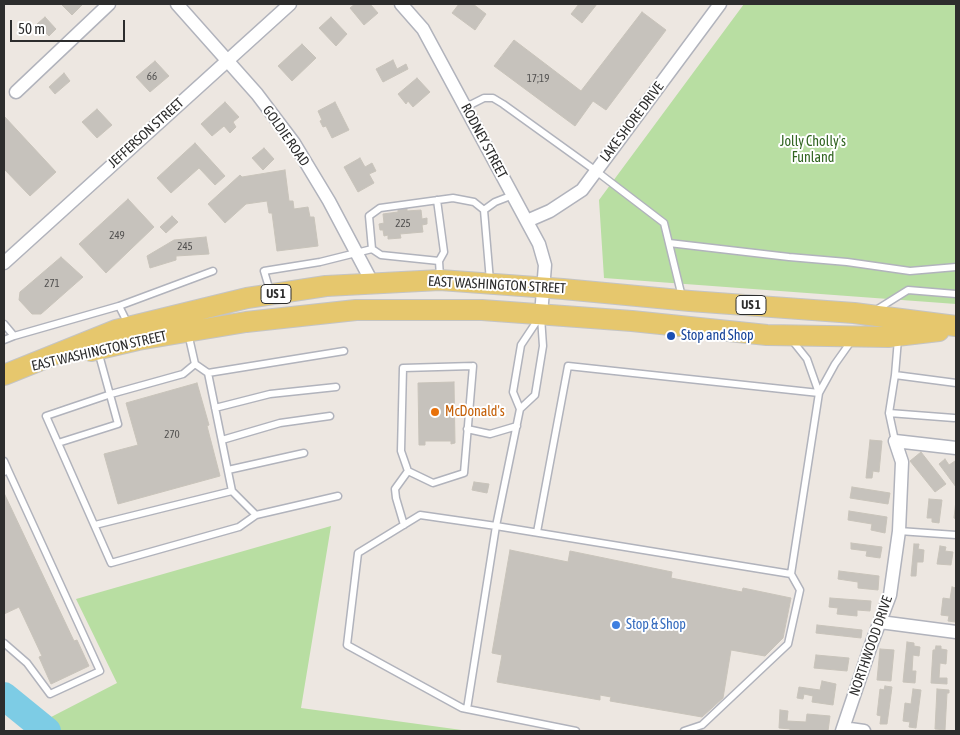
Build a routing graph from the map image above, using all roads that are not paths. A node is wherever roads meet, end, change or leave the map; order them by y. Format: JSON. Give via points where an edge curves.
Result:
{"nodes":[{"id":1,"x":109,"y":4,"type":"edge"},
{"id":2,"x":177,"y":4,"type":"edge"},
{"id":3,"x":290,"y":4,"type":"edge"},
{"id":4,"x":401,"y":4,"type":"edge"},
{"id":5,"x":720,"y":4,"type":"edge"},
{"id":6,"x":227,"y":60,"type":"junction"},
{"id":7,"x":16,"y":92,"type":"dead end"},
{"id":8,"x":466,"y":107,"type":"junction"},
{"id":9,"x":596,"y":171,"type":"junction"},
{"id":10,"x":513,"y":195,"type":"junction"},
{"id":11,"x":437,"y":200,"type":"junction"},
{"id":12,"x":484,"y":210,"type":"junction"},
{"id":13,"x":527,"y":221,"type":"junction"},
{"id":14,"x":669,"y":243,"type":"junction"},
{"id":15,"x":372,"y":249,"type":"junction"},
{"id":16,"x":357,"y":253,"type":"junction"},
{"id":17,"x":4,"y":263,"type":"edge"},
{"id":18,"x":956,"y":267,"type":"edge"},
{"id":19,"x":440,"y":270,"type":"junction"},
{"id":20,"x":213,"y":271,"type":"dead end"},
{"id":21,"x":373,"y":284,"type":"junction"},
{"id":22,"x":490,"y":284,"type":"junction"},
{"id":23,"x":544,"y":288,"type":"junction"},
{"id":24,"x":956,"y":294,"type":"edge"},
{"id":25,"x":271,"y":295,"type":"junction"},
{"id":26,"x":682,"y":300,"type":"junction"},
{"id":27,"x":119,"y":306,"type":"junction"},
{"id":28,"x":869,"y":314,"type":"junction"},
{"id":29,"x":541,"y":315,"type":"junction"},
{"id":30,"x":4,"y":324,"type":"edge"},
{"id":31,"x":129,"y":327,"type":"junction"},
{"id":32,"x":956,"y":327,"type":"edge"},
{"id":33,"x":188,"y":332,"type":"junction"},
{"id":34,"x":788,"y":335,"type":"junction"},
{"id":35,"x":14,"y":336,"type":"junction"},
{"id":36,"x":854,"y":336,"type":"junction"},
{"id":37,"x":898,"y":336,"type":"junction"},
{"id":38,"x":4,"y":340,"type":"edge"},
{"id":39,"x":97,"y":350,"type":"junction"},
{"id":40,"x":344,"y":350,"type":"dead end"},
{"id":41,"x":195,"y":364,"type":"junction"},
{"id":42,"x":9,"y":372,"type":"edge"},
{"id":43,"x":208,"y":373,"type":"junction"},
{"id":44,"x":895,"y":376,"type":"junction"},
{"id":45,"x":956,"y":383,"type":"edge"},
{"id":46,"x":336,"y":387,"type":"dead end"},
{"id":47,"x":819,"y":393,"type":"junction"},
{"id":48,"x":111,"y":394,"type":"junction"},
{"id":49,"x":215,"y":408,"type":"junction"},
{"id":50,"x":520,"y":409,"type":"junction"},
{"id":51,"x":889,"y":413,"type":"junction"},
{"id":52,"x":330,"y":416,"type":"dead end"},
{"id":53,"x":954,"y":418,"type":"dead end"},
{"id":54,"x":517,"y":426,"type":"junction"},
{"id":55,"x":467,"y":429,"type":"junction"},
{"id":56,"x":222,"y":440,"type":"junction"},
{"id":57,"x":895,"y":441,"type":"junction"},
{"id":58,"x":58,"y":443,"type":"junction"},
{"id":59,"x":956,"y":448,"type":"edge"},
{"id":60,"x":304,"y":453,"type":"dead end"},
{"id":61,"x":4,"y":461,"type":"edge"},
{"id":62,"x":228,"y":470,"type":"junction"},
{"id":63,"x":6,"y":471,"type":"edge"},
{"id":64,"x":408,"y":471,"type":"junction"},
{"id":65,"x":232,"y":491,"type":"junction"},
{"id":66,"x":338,"y":496,"type":"dead end"},
{"id":67,"x":256,"y":515,"type":"junction"},
{"id":68,"x":95,"y":525,"type":"junction"},
{"id":69,"x":404,"y":525,"type":"junction"},
{"id":70,"x":496,"y":526,"type":"junction"},
{"id":71,"x":899,"y":531,"type":"junction"},
{"id":72,"x":538,"y":532,"type":"junction"},
{"id":73,"x":956,"y":535,"type":"edge"},
{"id":74,"x":791,"y":574,"type":"junction"},
{"id":75,"x":880,"y":622,"type":"junction"},
{"id":76,"x":956,"y":632,"type":"edge"},
{"id":77,"x":4,"y":643,"type":"edge"},
{"id":78,"x":467,"y":709,"type":"junction"},
{"id":79,"x":842,"y":730,"type":"edge"},
{"id":80,"x":576,"y":731,"type":"edge"},
{"id":81,"x":684,"y":731,"type":"edge"},
{"id":82,"x":864,"y":731,"type":"edge"}],
"edges":[{"from":1,"to":7,"type":"street"},
{"from":2,"to":6,"type":"street","name":"GOLDIE ROAD"},
{"from":3,"to":6,"type":"street","name":"JEFFERSON STREET"},
{"from":4,"to":8,"type":"street","name":"RODNEY STREET","via":[[423,29]]},
{"from":5,"to":9,"type":"street","name":"LAKE SHORE DRIVE"},
{"from":6,"to":16,"type":"street","name":"GOLDIE ROAD","via":[[294,143]]},
{"from":6,"to":17,"type":"street","name":"JEFFERSON STREET"},
{"from":8,"to":9,"type":"lane","via":[[484,98],[493,98]]},
{"from":8,"to":10,"type":"street","name":"RODNEY STREET"},
{"from":9,"to":13,"type":"street","name":"LAKE SHORE DRIVE","via":[[582,190],[550,211]]},
{"from":9,"to":14,"type":"lane","via":[[664,223]]},
{"from":10,"to":12,"type":"lane"},
{"from":10,"to":13,"type":"street","name":"RODNEY STREET"},
{"from":11,"to":12,"type":"lane","via":[[453,198],[474,202]]},
{"from":11,"to":15,"type":"lane","via":[[380,208],[369,216]]},
{"from":11,"to":19,"type":"lane","via":[[444,252]]},
{"from":12,"to":22,"type":"lane"},
{"from":13,"to":23,"type":"street","name":"RODNEY STREET","via":[[545,265]]},
{"from":14,"to":18,"type":"lane","via":[[910,271]]},
{"from":14,"to":26,"type":"lane"},
{"from":15,"to":16,"type":"lane"},
{"from":15,"to":19,"type":"lane","via":[[381,255]]},
{"from":16,"to":21,"type":"street","name":"GOLDIE ROAD"},
{"from":16,"to":25,"type":"lane","via":[[264,270]]},
{"from":19,"to":21,"type":"main road","name":"EAST WASHINGTON STREET","number":"US 1"},
{"from":19,"to":22,"type":"main road","name":"EAST WASHINGTON STREET","number":"US 1"},
{"from":20,"to":27,"type":"lane"},
{"from":21,"to":25,"type":"main road","name":"EAST WASHINGTON STREET","number":"US 1","via":[[326,286]]},
{"from":22,"to":23,"type":"main road","name":"EAST WASHINGTON STREET","number":"US 1"},
{"from":23,"to":26,"type":"main road","name":"EAST WASHINGTON STREET","number":"US 1"},
{"from":23,"to":29,"type":"street","name":"RODNEY STREET"},
{"from":24,"to":28,"type":"lane","via":[[908,290]]},
{"from":25,"to":31,"type":"main road","name":"EAST WASHINGTON STREET","number":"US 1"},
{"from":26,"to":28,"type":"main road","name":"EAST WASHINGTON STREET","number":"US 1"},
{"from":27,"to":31,"type":"lane"},
{"from":27,"to":35,"type":"lane"},
{"from":28,"to":32,"type":"main road","name":"EAST WASHINGTON STREET","number":"US 1"},
{"from":29,"to":33,"type":"main road","name":"EAST WASHINGTON STREET","number":"US 1","via":[[482,310],[356,310]]},
{"from":29,"to":34,"type":"main road","name":"EAST WASHINGTON STREET","number":"US 1"},
{"from":29,"to":50,"type":"lane","via":[[543,346],[535,395]]},
{"from":29,"to":50,"type":"lane","via":[[521,345],[513,392]]},
{"from":30,"to":35,"type":"lane"},
{"from":31,"to":42,"type":"main road","name":"EAST WASHINGTON STREET","number":"US 1"},
{"from":32,"to":37,"type":"main road","name":"EAST WASHINGTON STREET","number":"US 1"},
{"from":33,"to":39,"type":"main road","name":"EAST WASHINGTON STREET","number":"US 1"},
{"from":33,"to":41,"type":"lane"},
{"from":34,"to":36,"type":"main road","name":"EAST WASHINGTON STREET","number":"US 1"},
{"from":34,"to":47,"type":"lane","via":[[807,359]]},
{"from":35,"to":38,"type":"lane"},
{"from":36,"to":37,"type":"main road","name":"EAST WASHINGTON STREET","number":"US 1"},
{"from":36,"to":47,"type":"lane"},
{"from":37,"to":44,"type":"lane"},
{"from":39,"to":42,"type":"main road","name":"EAST WASHINGTON STREET","number":"US 1"},
{"from":39,"to":48,"type":"lane"},
{"from":40,"to":43,"type":"lane"},
{"from":41,"to":43,"type":"lane"},
{"from":41,"to":48,"type":"lane","via":[[183,374]]},
{"from":43,"to":49,"type":"lane"},
{"from":44,"to":45,"type":"lane"},
{"from":44,"to":51,"type":"lane"},
{"from":46,"to":49,"type":"lane","via":[[270,394]]},
{"from":47,"to":72,"type":"lane","via":[[568,366]]},
{"from":47,"to":74,"type":"lane"},
{"from":48,"to":58,"type":"lane","via":[[118,424]]},
{"from":48,"to":58,"type":"lane","via":[[46,416]]},
{"from":49,"to":56,"type":"lane"},
{"from":50,"to":54,"type":"lane"},
{"from":51,"to":53,"type":"lane"},
{"from":51,"to":57,"type":"lane"},
{"from":52,"to":56,"type":"lane","via":[[280,423]]},
{"from":54,"to":55,"type":"lane","via":[[490,434]]},
{"from":54,"to":70,"type":"lane"},
{"from":55,"to":64,"type":"lane","via":[[464,473],[433,483]]},
{"from":55,"to":64,"type":"lane","via":[[473,366],[403,368],[401,451]]},
{"from":56,"to":62,"type":"lane"},
{"from":57,"to":59,"type":"street"},
{"from":57,"to":71,"type":"street","name":"NORTHWOOD DRIVE","via":[[902,462]]},
{"from":58,"to":68,"type":"lane"},
{"from":60,"to":62,"type":"lane"},
{"from":61,"to":63,"type":"lane"},
{"from":62,"to":65,"type":"lane"},
{"from":63,"to":77,"type":"lane","via":[[100,671],[50,694],[27,663]]},
{"from":64,"to":69,"type":"lane","via":[[395,489]]},
{"from":65,"to":67,"type":"lane"},
{"from":65,"to":68,"type":"lane"},
{"from":66,"to":67,"type":"lane"},
{"from":67,"to":68,"type":"lane","via":[[239,528],[111,563]]},
{"from":69,"to":70,"type":"lane","via":[[420,516]]},
{"from":69,"to":78,"type":"lane","via":[[358,553],[347,645]]},
{"from":70,"to":72,"type":"lane"},
{"from":70,"to":78,"type":"lane"},
{"from":71,"to":73,"type":"lane"},
{"from":71,"to":75,"type":"street","name":"NORTHWOOD DRIVE","via":[[890,595]]},
{"from":72,"to":74,"type":"lane"},
{"from":74,"to":81,"type":"lane","via":[[800,590],[788,644],[702,725]]},
{"from":75,"to":76,"type":"street"},
{"from":75,"to":79,"type":"street","name":"NORTHWOOD DRIVE"},
{"from":78,"to":80,"type":"lane"},
{"from":79,"to":82,"type":"street"}]}
